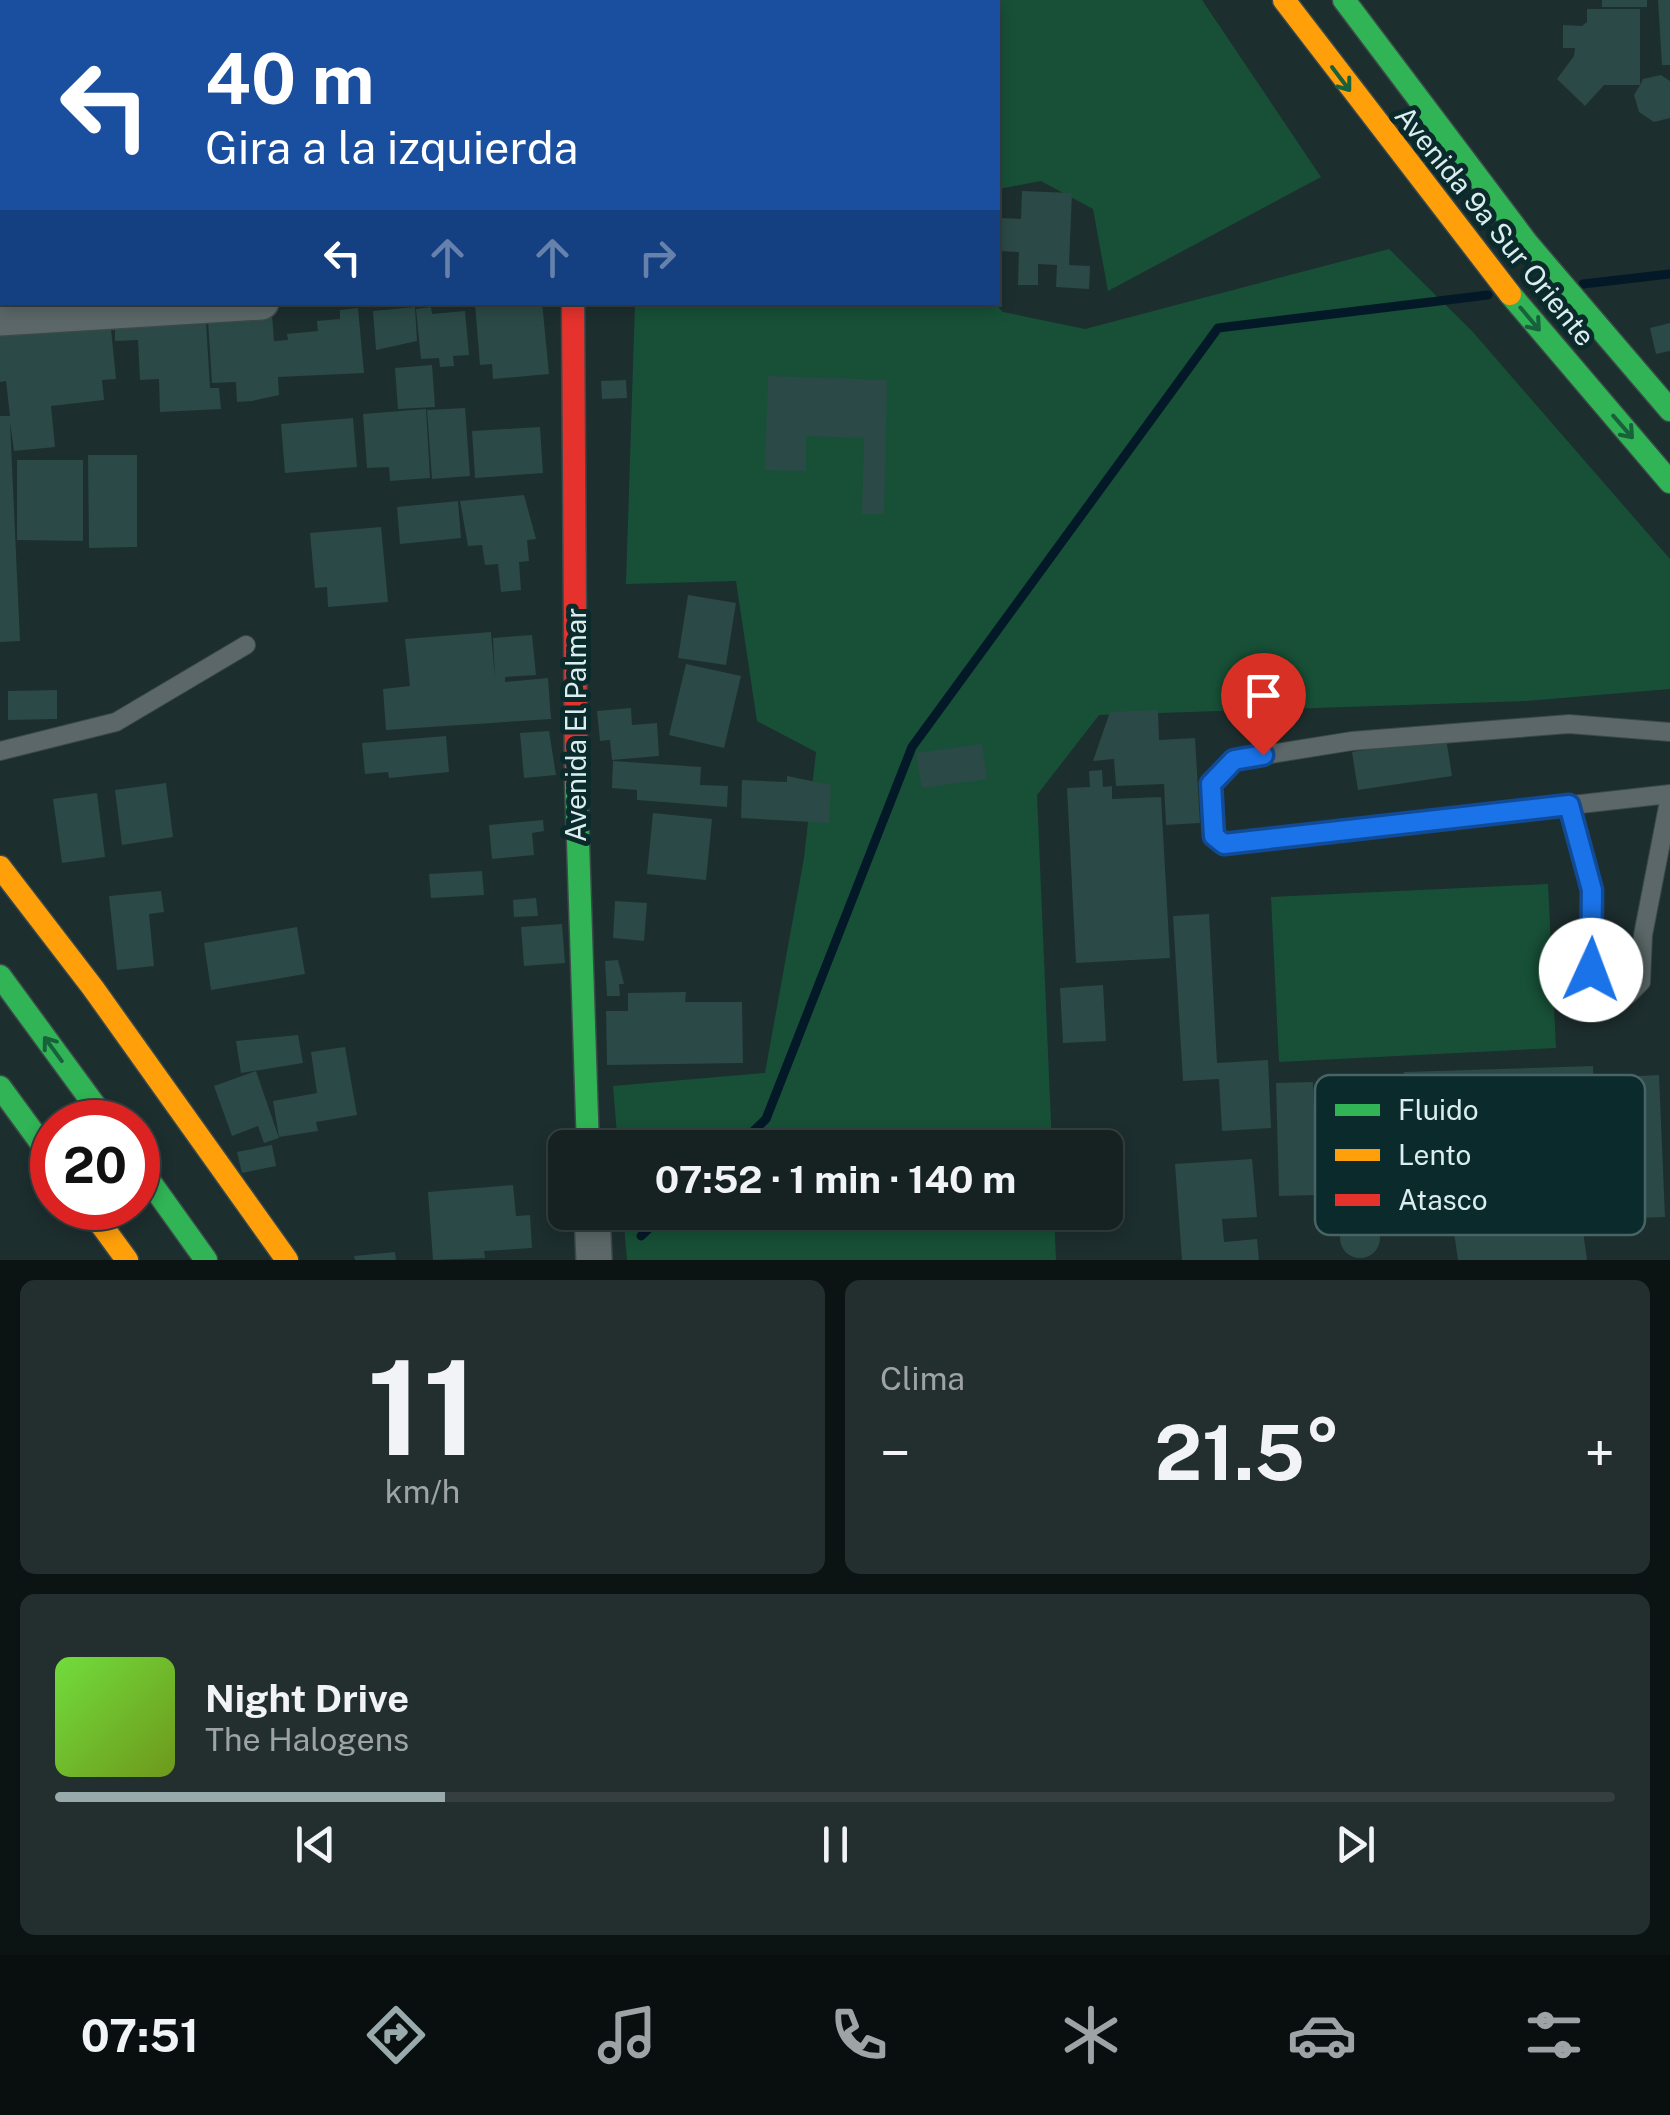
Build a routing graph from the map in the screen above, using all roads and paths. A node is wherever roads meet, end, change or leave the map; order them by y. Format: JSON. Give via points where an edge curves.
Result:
{"nodes":[{"id":1,"x":1284,"y":0,"type":"edge"},
{"id":2,"x":1344,"y":0,"type":"edge"},
{"id":3,"x":202,"y":305,"type":"edge"},
{"id":4,"x":573,"y":305,"type":"edge"},
{"id":5,"x":0,"y":318,"type":"edge"},
{"id":6,"x":1670,"y":410,"type":"edge"},
{"id":7,"x":1670,"y":482,"type":"edge"},
{"id":8,"x":246,"y":645,"type":"dead end"},
{"id":9,"x":1670,"y":732,"type":"edge"},
{"id":10,"x":0,"y":752,"type":"edge"},
{"id":11,"x":1670,"y":795,"type":"edge"},
{"id":12,"x":1569,"y":805,"type":"junction"},
{"id":13,"x":0,"y":867,"type":"edge"},
{"id":14,"x":0,"y":976,"type":"edge"},
{"id":15,"x":0,"y":1086,"type":"edge"},
{"id":16,"x":90,"y":1100,"type":"edge"},
{"id":17,"x":30,"y":1128,"type":"edge"},
{"id":18,"x":587,"y":1130,"type":"edge"},
{"id":19,"x":160,"y":1196,"type":"edge"},
{"id":20,"x":105,"y":1230,"type":"edge"},
{"id":21,"x":593,"y":1230,"type":"edge"},
{"id":22,"x":127,"y":1260,"type":"edge"},
{"id":23,"x":206,"y":1260,"type":"edge"},
{"id":24,"x":286,"y":1260,"type":"edge"},
{"id":25,"x":594,"y":1260,"type":"edge"}],
"edges":[{"from":1,"to":7,"type":"main road","name":"Avenida 9a Sur Oriente","one_way":true,"via":[[1486,266]]},
{"from":2,"to":6,"type":"main road","name":"Avenida 9a Sur Oriente","via":[[1528,244]]},
{"from":3,"to":5,"type":"street"},
{"from":4,"to":18,"type":"main road","name":"Avenida El Palmar","via":[[577,910]]},
{"from":8,"to":10,"type":"lane","via":[[116,722]]},
{"from":9,"to":12,"type":"lane","via":[[1569,724],[1352,740],[1234,760],[1211,784],[1214,836],[1224,844]]},
{"from":11,"to":12,"type":"lane"},
{"from":11,"to":12,"type":"lane","via":[[1642,935],[1641,982],[1628,996],[1608,997],[1594,983],[1592,890]]},
{"from":13,"to":24,"type":"main road"},
{"from":16,"to":14,"type":"main road","one_way":true},
{"from":15,"to":17,"type":"main road"},
{"from":19,"to":23,"type":"main road"},
{"from":20,"to":22,"type":"main road"},
{"from":21,"to":25,"type":"street"}]}
